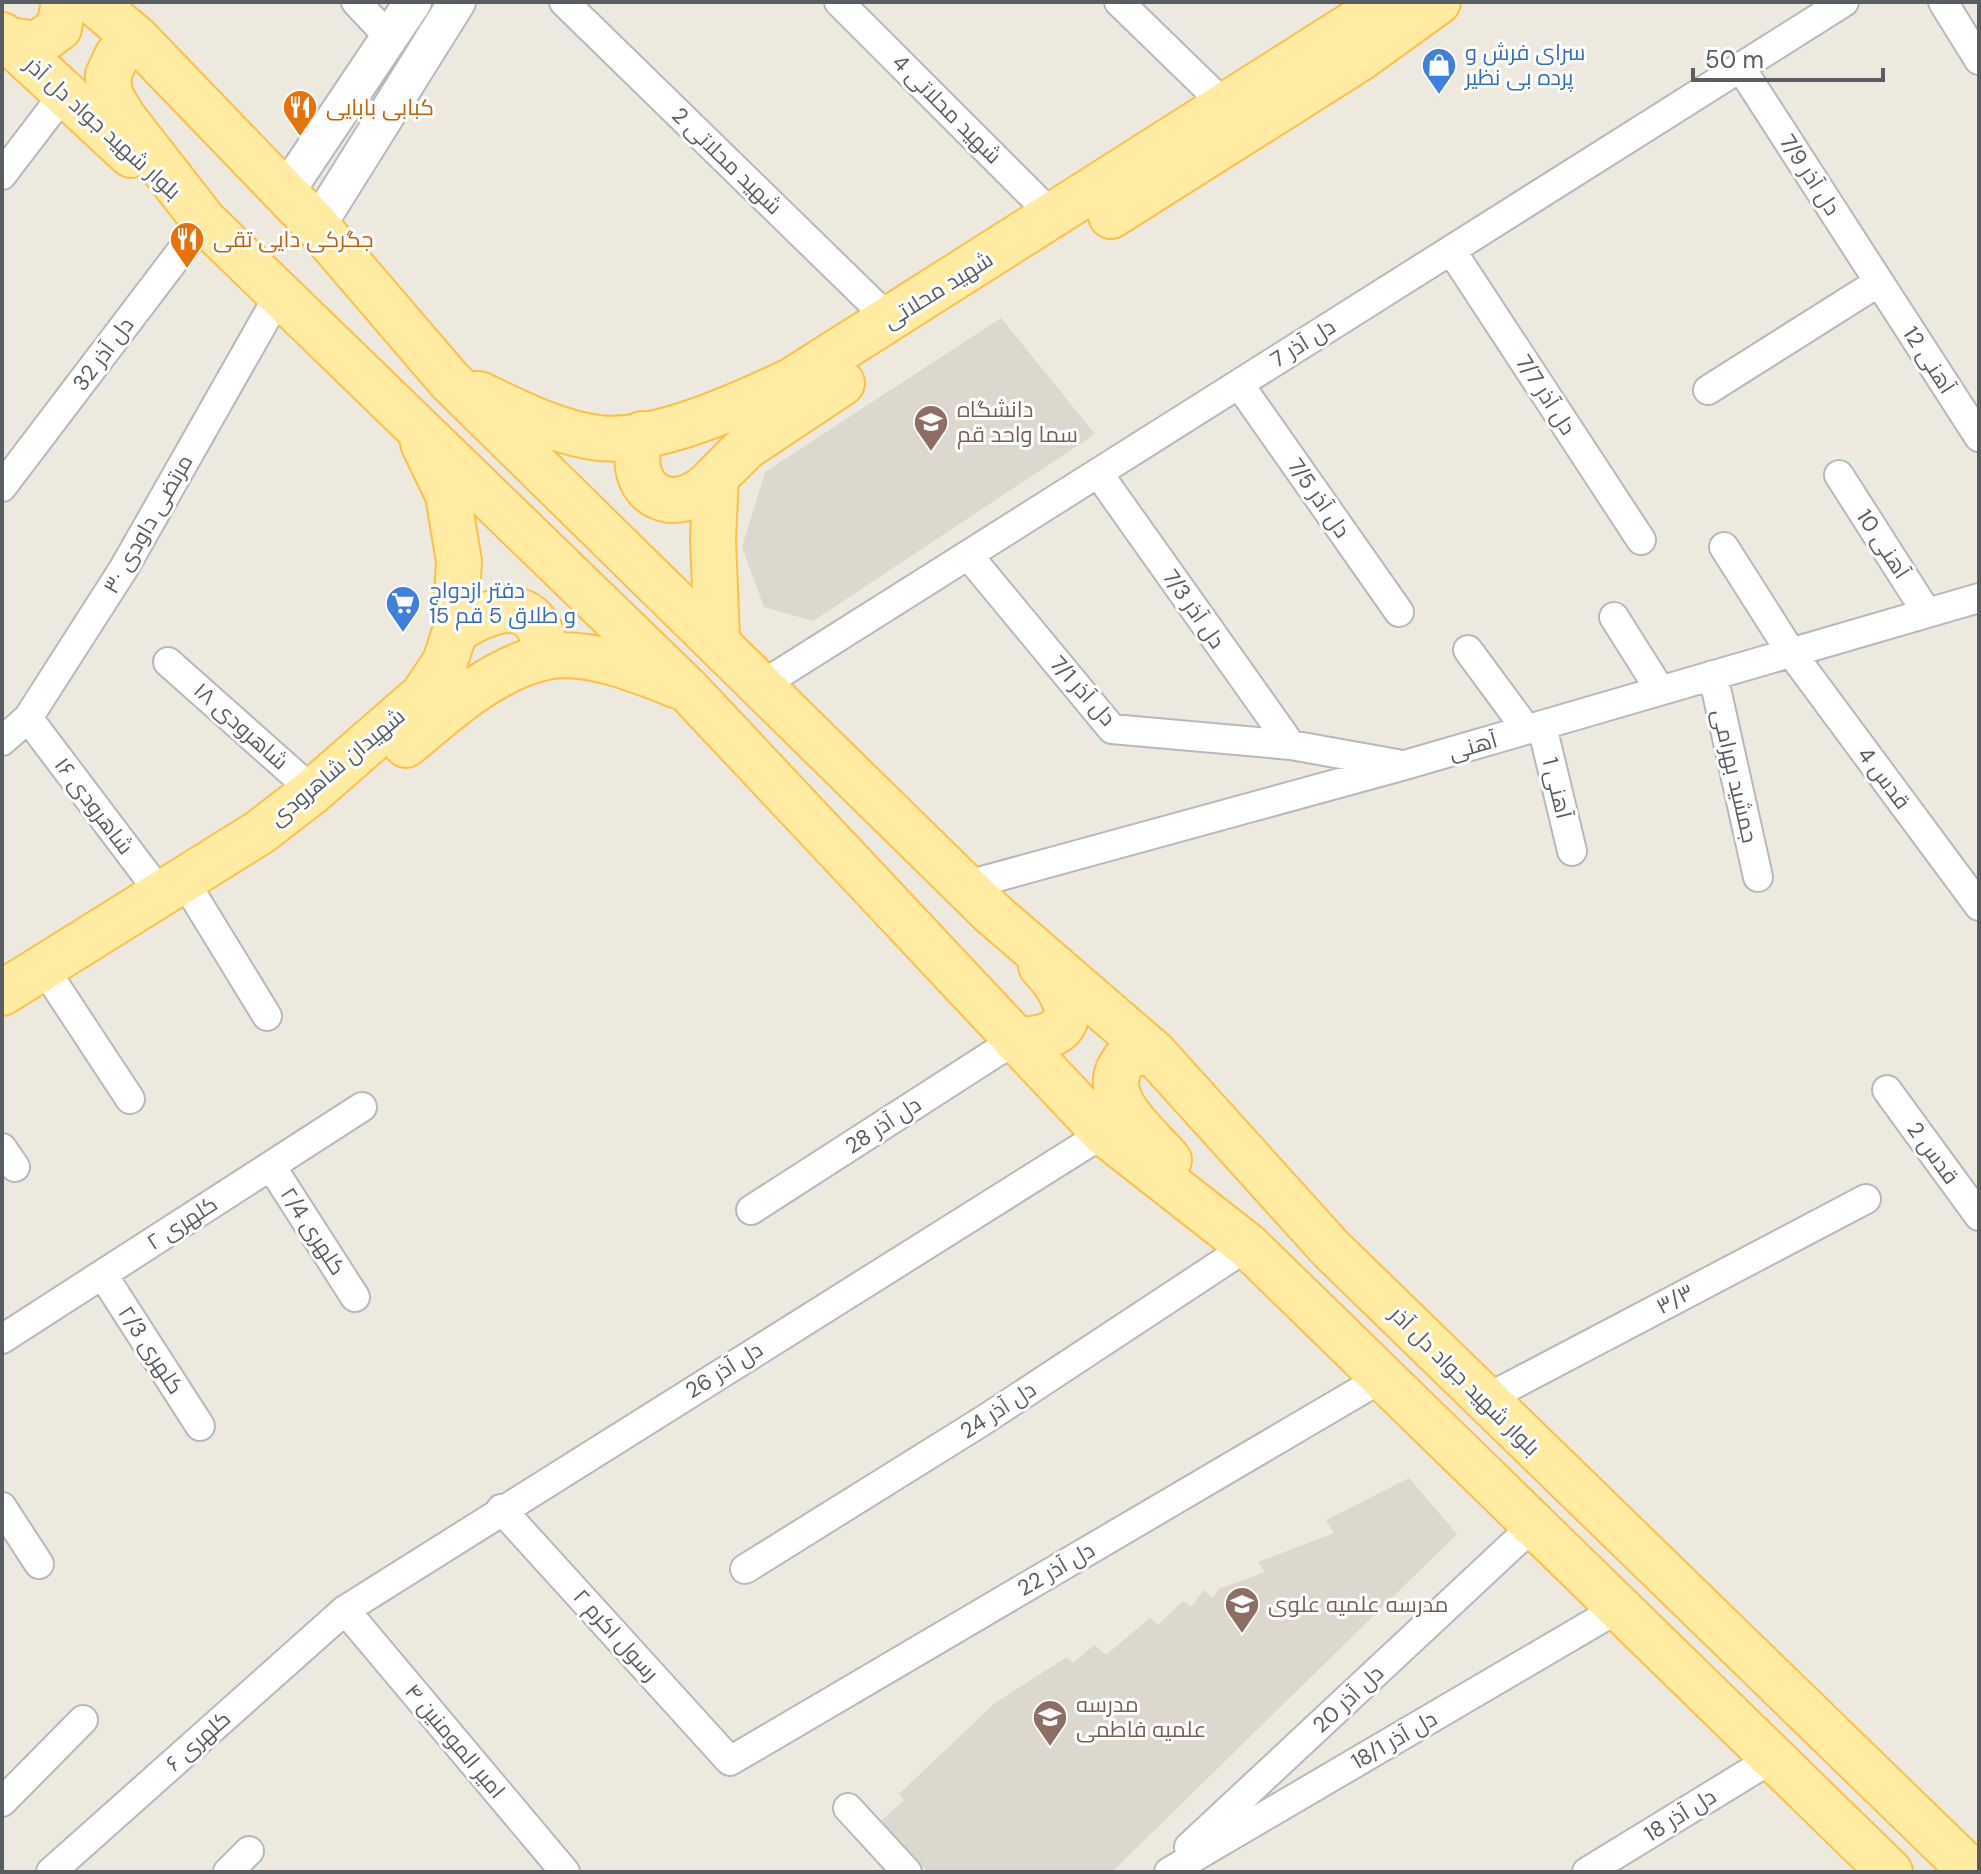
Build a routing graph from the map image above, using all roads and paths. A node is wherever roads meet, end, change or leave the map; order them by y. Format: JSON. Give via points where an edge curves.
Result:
{"nodes":[{"id":1,"x":64,"y":2,"type":"edge"},
{"id":2,"x":356,"y":2,"type":"edge"},
{"id":3,"x":413,"y":2,"type":"edge"},
{"id":4,"x":457,"y":2,"type":"edge"},
{"id":5,"x":564,"y":2,"type":"edge"},
{"id":6,"x":839,"y":2,"type":"edge"},
{"id":7,"x":1119,"y":2,"type":"edge"},
{"id":8,"x":1388,"y":2,"type":"edge"},
{"id":9,"x":1438,"y":2,"type":"edge"},
{"id":10,"x":1844,"y":2,"type":"edge"},
{"id":11,"x":1943,"y":2,"type":"edge"},
{"id":12,"x":118,"y":15,"type":"edge"},
{"id":13,"x":389,"y":37,"type":"junction"},
{"id":14,"x":5,"y":38,"type":"edge"},
{"id":15,"x":1979,"y":60,"type":"edge"},
{"id":16,"x":1741,"y":68,"type":"junction"},
{"id":17,"x":63,"y":95,"type":"junction"},
{"id":18,"x":1226,"y":106,"type":"junction"},
{"id":19,"x":310,"y":157,"type":"junction"},
{"id":20,"x":2,"y":175,"type":"edge"},
{"id":21,"x":347,"y":178,"type":"junction"},
{"id":22,"x":285,"y":193,"type":"junction"},
{"id":23,"x":1054,"y":217,"type":"junction"},
{"id":24,"x":204,"y":221,"type":"junction"},
{"id":25,"x":317,"y":226,"type":"junction"},
{"id":26,"x":1451,"y":250,"type":"junction"},
{"id":27,"x":1879,"y":282,"type":"junction"},
{"id":28,"x":279,"y":295,"type":"junction"},
{"id":29,"x":890,"y":320,"type":"junction"},
{"id":30,"x":450,"y":381,"type":"junction"},
{"id":31,"x":1239,"y":384,"type":"junction"},
{"id":32,"x":1708,"y":390,"type":"dead end"},
{"id":33,"x":412,"y":419,"type":"junction"},
{"id":34,"x":642,"y":434,"type":"junction"},
{"id":35,"x":1979,"y":437,"type":"edge"},
{"id":36,"x":1098,"y":473,"type":"junction"},
{"id":37,"x":1839,"y":475,"type":"dead end"},
{"id":38,"x":716,"y":477,"type":"junction"},
{"id":39,"x":2,"y":487,"type":"edge"},
{"id":40,"x":1641,"y":540,"type":"dead end"},
{"id":41,"x":1724,"y":547,"type":"dead end"},
{"id":42,"x":968,"y":555,"type":"junction"},
{"id":43,"x":1979,"y":598,"type":"edge"},
{"id":44,"x":1399,"y":612,"type":"dead end"},
{"id":45,"x":1927,"y":613,"type":"junction"},
{"id":46,"x":1614,"y":617,"type":"dead end"},
{"id":47,"x":455,"y":631,"type":"junction"},
{"id":48,"x":717,"y":640,"type":"junction"},
{"id":49,"x":1468,"y":650,"type":"dead end"},
{"id":50,"x":1790,"y":651,"type":"junction"},
{"id":51,"x":547,"y":657,"type":"junction"},
{"id":52,"x":168,"y":662,"type":"dead end"},
{"id":53,"x":1713,"y":675,"type":"junction"},
{"id":54,"x":762,"y":685,"type":"junction"},
{"id":55,"x":688,"y":690,"type":"junction"},
{"id":56,"x":1660,"y":690,"type":"junction"},
{"id":57,"x":28,"y":718,"type":"junction"},
{"id":58,"x":1535,"y":728,"type":"junction"},
{"id":59,"x":2,"y":741,"type":"edge"},
{"id":60,"x":1291,"y":745,"type":"junction"},
{"id":61,"x":1405,"y":765,"type":"junction"},
{"id":62,"x":313,"y":791,"type":"junction"},
{"id":63,"x":1572,"y":851,"type":"dead end"},
{"id":64,"x":1758,"y":877,"type":"dead end"},
{"id":65,"x":178,"y":897,"type":"junction"},
{"id":66,"x":978,"y":900,"type":"junction"},
{"id":67,"x":1979,"y":906,"type":"edge"},
{"id":68,"x":57,"y":988,"type":"junction"},
{"id":69,"x":4,"y":994,"type":"edge"},
{"id":70,"x":267,"y":1016,"type":"dead end"},
{"id":71,"x":1015,"y":1040,"type":"junction"},
{"id":72,"x":1154,"y":1053,"type":"junction"},
{"id":73,"x":1887,"y":1090,"type":"dead end"},
{"id":74,"x":130,"y":1099,"type":"dead end"},
{"id":75,"x":362,"y":1107,"type":"dead end"},
{"id":76,"x":1104,"y":1133,"type":"junction"},
{"id":77,"x":271,"y":1166,"type":"junction"},
{"id":78,"x":1866,"y":1199,"type":"dead end"},
{"id":79,"x":751,"y":1210,"type":"dead end"},
{"id":80,"x":1979,"y":1216,"type":"edge"},
{"id":81,"x":1238,"y":1237,"type":"junction"},
{"id":82,"x":103,"y":1275,"type":"junction"},
{"id":83,"x":355,"y":1297,"type":"dead end"},
{"id":84,"x":2,"y":1339,"type":"edge"},
{"id":85,"x":1382,"y":1378,"type":"junction"},
{"id":86,"x":1484,"y":1400,"type":"junction"},
{"id":87,"x":200,"y":1426,"type":"dead end"},
{"id":88,"x":2,"y":1507,"type":"edge"},
{"id":89,"x":501,"y":1509,"type":"junction"},
{"id":90,"x":1534,"y":1525,"type":"junction"},
{"id":91,"x":39,"y":1564,"type":"dead end"},
{"id":92,"x":745,"y":1569,"type":"dead end"},
{"id":93,"x":1619,"y":1608,"type":"junction"},
{"id":94,"x":345,"y":1610,"type":"junction"},
{"id":95,"x":83,"y":1720,"type":"dead end"},
{"id":96,"x":1773,"y":1758,"type":"junction"},
{"id":97,"x":730,"y":1761,"type":"joint"},
{"id":98,"x":2,"y":1802,"type":"edge"},
{"id":99,"x":848,"y":1808,"type":"dead end"},
{"id":100,"x":249,"y":1851,"type":"dead end"},
{"id":101,"x":51,"y":1872,"type":"edge"},
{"id":102,"x":228,"y":1872,"type":"edge"},
{"id":103,"x":565,"y":1872,"type":"edge"},
{"id":104,"x":907,"y":1872,"type":"edge"},
{"id":105,"x":1163,"y":1872,"type":"edge"},
{"id":106,"x":1169,"y":1872,"type":"edge"},
{"id":107,"x":1587,"y":1872,"type":"edge"},
{"id":108,"x":1890,"y":1872,"type":"edge"},
{"id":109,"x":1972,"y":1872,"type":"edge"}],
"edges":[{"from":1,"to":14,"type":"main road","via":[[59,28],[37,44]]},
{"from":2,"to":13,"type":"street"},
{"from":3,"to":13,"type":"street"},
{"from":4,"to":21,"type":"street"},
{"from":5,"to":29,"type":"street","name":"شهید محلاتی 2"},
{"from":6,"to":23,"type":"street","name":"شهید محلاتی 4"},
{"from":7,"to":18,"type":"street"},
{"from":8,"to":18,"type":"main road","name":"شهید محلاتی"},
{"from":9,"to":38,"type":"main road","name":"شهید محلاتی","via":[[1359,59],[804,407],[746,447]]},
{"from":10,"to":16,"type":"street","name":"دل آذر 7"},
{"from":11,"to":15,"type":"street"},
{"from":12,"to":22,"type":"main road"},
{"from":12,"to":24,"type":"main road","via":[[110,95]]},
{"from":13,"to":19,"type":"street"},
{"from":14,"to":17,"type":"main road","name":"بلوار شهید جواد دل آذر"},
{"from":16,"to":26,"type":"street","name":"دل آذر 7"},
{"from":16,"to":27,"type":"street","name":"دل آذر 7/9"},
{"from":17,"to":20,"type":"street"},
{"from":17,"to":24,"type":"main road","name":"بلوار شهید جواد دل آذر"},
{"from":18,"to":23,"type":"main road","name":"شهید محلاتی"},
{"from":19,"to":21,"type":"street","via":[[309,170],[318,182],[333,185]]},
{"from":19,"to":22,"type":"street"},
{"from":21,"to":25,"type":"street"},
{"from":22,"to":25,"type":"main road"},
{"from":23,"to":29,"type":"main road","name":"شهید محلاتی"},
{"from":24,"to":28,"type":"main road"},
{"from":24,"to":39,"type":"street","name":"دل آذر 32"},
{"from":25,"to":30,"type":"main road"},
{"from":26,"to":31,"type":"street","name":"دل آذر 7"},
{"from":26,"to":40,"type":"street","name":"دل آذر 7/7"},
{"from":27,"to":32,"type":"street"},
{"from":27,"to":35,"type":"street","name":"آهنی 12"},
{"from":28,"to":33,"type":"main road"},
{"from":28,"to":57,"type":"street","name":"۳۰ مرتضی داودی","via":[[124,568]]},
{"from":29,"to":34,"type":"main road","name":"شهید محلاتی","via":[[791,381],[723,413]]},
{"from":30,"to":34,"type":"main road","name":"شهید محلاتی","via":[[546,425],[601,438]]},
{"from":30,"to":48,"type":"main road"},
{"from":31,"to":36,"type":"street","name":"دل آذر 7"},
{"from":31,"to":44,"type":"street","name":"دل آذر 7/5"},
{"from":33,"to":47,"type":"main road","name":"شهیدان شاهرودی","via":[[448,495],[459,561]]},
{"from":33,"to":55,"type":"main road"},
{"from":34,"to":38,"type":"main road","name":"شهید محلاتی","via":[[635,456],[639,479],[655,496],[678,501],[701,495]]},
{"from":36,"to":42,"type":"street","name":"دل آذر 7"},
{"from":36,"to":60,"type":"street","name":"دل آذر 7/3"},
{"from":37,"to":45,"type":"street","name":"آهنی 10"},
{"from":38,"to":48,"type":"main road"},
{"from":41,"to":50,"type":"street","name":"قدس 4"},
{"from":42,"to":54,"type":"street","name":"دل آذر 7"},
{"from":42,"to":60,"type":"street","name":"دل آذر 7/1","via":[[1112,729]]},
{"from":43,"to":45,"type":"street","name":"آهنی"},
{"from":45,"to":50,"type":"street","name":"آهنی"},
{"from":46,"to":56,"type":"street"},
{"from":47,"to":51,"type":"main road","via":[[506,608],[529,615],[544,634]]},
{"from":47,"to":62,"type":"main road","name":"شهیدان شاهرودی","via":[[445,662],[423,695]]},
{"from":48,"to":54,"type":"main road"},
{"from":49,"to":58,"type":"street"},
{"from":50,"to":53,"type":"street","name":"آهنی"},
{"from":50,"to":67,"type":"street","name":"قدس 4"},
{"from":51,"to":55,"type":"main road","name":"شهیدان شاهرودی","via":[[591,659]]},
{"from":51,"to":65,"type":"main road","name":"شهیدان شاهرودی","via":[[497,677],[444,713],[331,808]]},
{"from":52,"to":62,"type":"street","name":"شاهرودی ۱۸"},
{"from":53,"to":56,"type":"street","name":"آهنی"},
{"from":53,"to":64,"type":"street","name":"جمشید بهرامی"},
{"from":54,"to":66,"type":"main road"},
{"from":55,"to":71,"type":"main road"},
{"from":56,"to":58,"type":"street","name":"آهنی"},
{"from":57,"to":59,"type":"street","name":"۳۰ مرتضی داودی"},
{"from":57,"to":65,"type":"street","name":"شاهرودی ۱۶"},
{"from":58,"to":61,"type":"street","name":"آهنی"},
{"from":58,"to":63,"type":"street","name":"آهنی 1"},
{"from":60,"to":61,"type":"street","name":"دل آذر 7/1"},
{"from":61,"to":66,"type":"street","name":"آهنی"},
{"from":62,"to":65,"type":"main road","name":"شهیدان شاهرودی"},
{"from":65,"to":68,"type":"main road","name":"شهیدان شاهرودی"},
{"from":65,"to":69,"type":"main road","name":"شهیدان شاهرودی"},
{"from":65,"to":70,"type":"street","name":"شاهرودی ۱۶"},
{"from":66,"to":71,"type":"main road","via":[[1066,997],[1068,1013],[1058,1030],[1041,1040]]},
{"from":66,"to":72,"type":"main road","name":"بلوار شهید جواد دل آذر"},
{"from":68,"to":69,"type":"main road","name":"شهیدان شاهرودی"},
{"from":68,"to":74,"type":"street"},
{"from":71,"to":76,"type":"main road"},
{"from":71,"to":79,"type":"street","name":"دل آذر 28"},
{"from":72,"to":81,"type":"main road","via":[[1138,1052],[1117,1071],[1115,1088],[1123,1107]]},
{"from":72,"to":86,"type":"main road","name":"بلوار شهید جواد دل آذر","via":[[1331,1249]]},
{"from":73,"to":80,"type":"street","name":"قدس 2"},
{"from":75,"to":77,"type":"street","name":"کلهری ۲"},
{"from":76,"to":81,"type":"main road"},
{"from":76,"to":89,"type":"street","name":"دل آذر 26"},
{"from":77,"to":82,"type":"street","name":"کلهری ۲"},
{"from":77,"to":83,"type":"street","name":"کلهری ۲/4"},
{"from":78,"to":86,"type":"street","name":"۳/۳"},
{"from":81,"to":85,"type":"main road"},
{"from":81,"to":92,"type":"street","name":"دل آذر 24","via":[[984,1420]]},
{"from":82,"to":84,"type":"street","name":"کلهری ۲"},
{"from":82,"to":87,"type":"street","name":"کلهری ۲/3"},
{"from":85,"to":90,"type":"main road"},
{"from":85,"to":97,"type":"street","name":"دل آذر 22"},
{"from":86,"to":109,"type":"main road","name":"بلوار شهید جواد دل آذر"},
{"from":88,"to":91,"type":"street"},
{"from":89,"to":94,"type":"street","name":"دل آذر 26"},
{"from":89,"to":97,"type":"street","name":"رسول اکرم ۲"},
{"from":90,"to":93,"type":"main road"},
{"from":90,"to":105,"type":"street","name":"دل آذر 20"},
{"from":93,"to":96,"type":"main road"},
{"from":93,"to":106,"type":"street","name":"دل آذر 18/1"},
{"from":94,"to":101,"type":"street","name":"کلهری ۶"},
{"from":94,"to":103,"type":"street","name":"امیر المومنین ۴"},
{"from":95,"to":98,"type":"street"},
{"from":96,"to":107,"type":"street","name":"دل آذر 18"},
{"from":96,"to":108,"type":"main road"},
{"from":99,"to":104,"type":"street"},
{"from":100,"to":102,"type":"street"}]}
